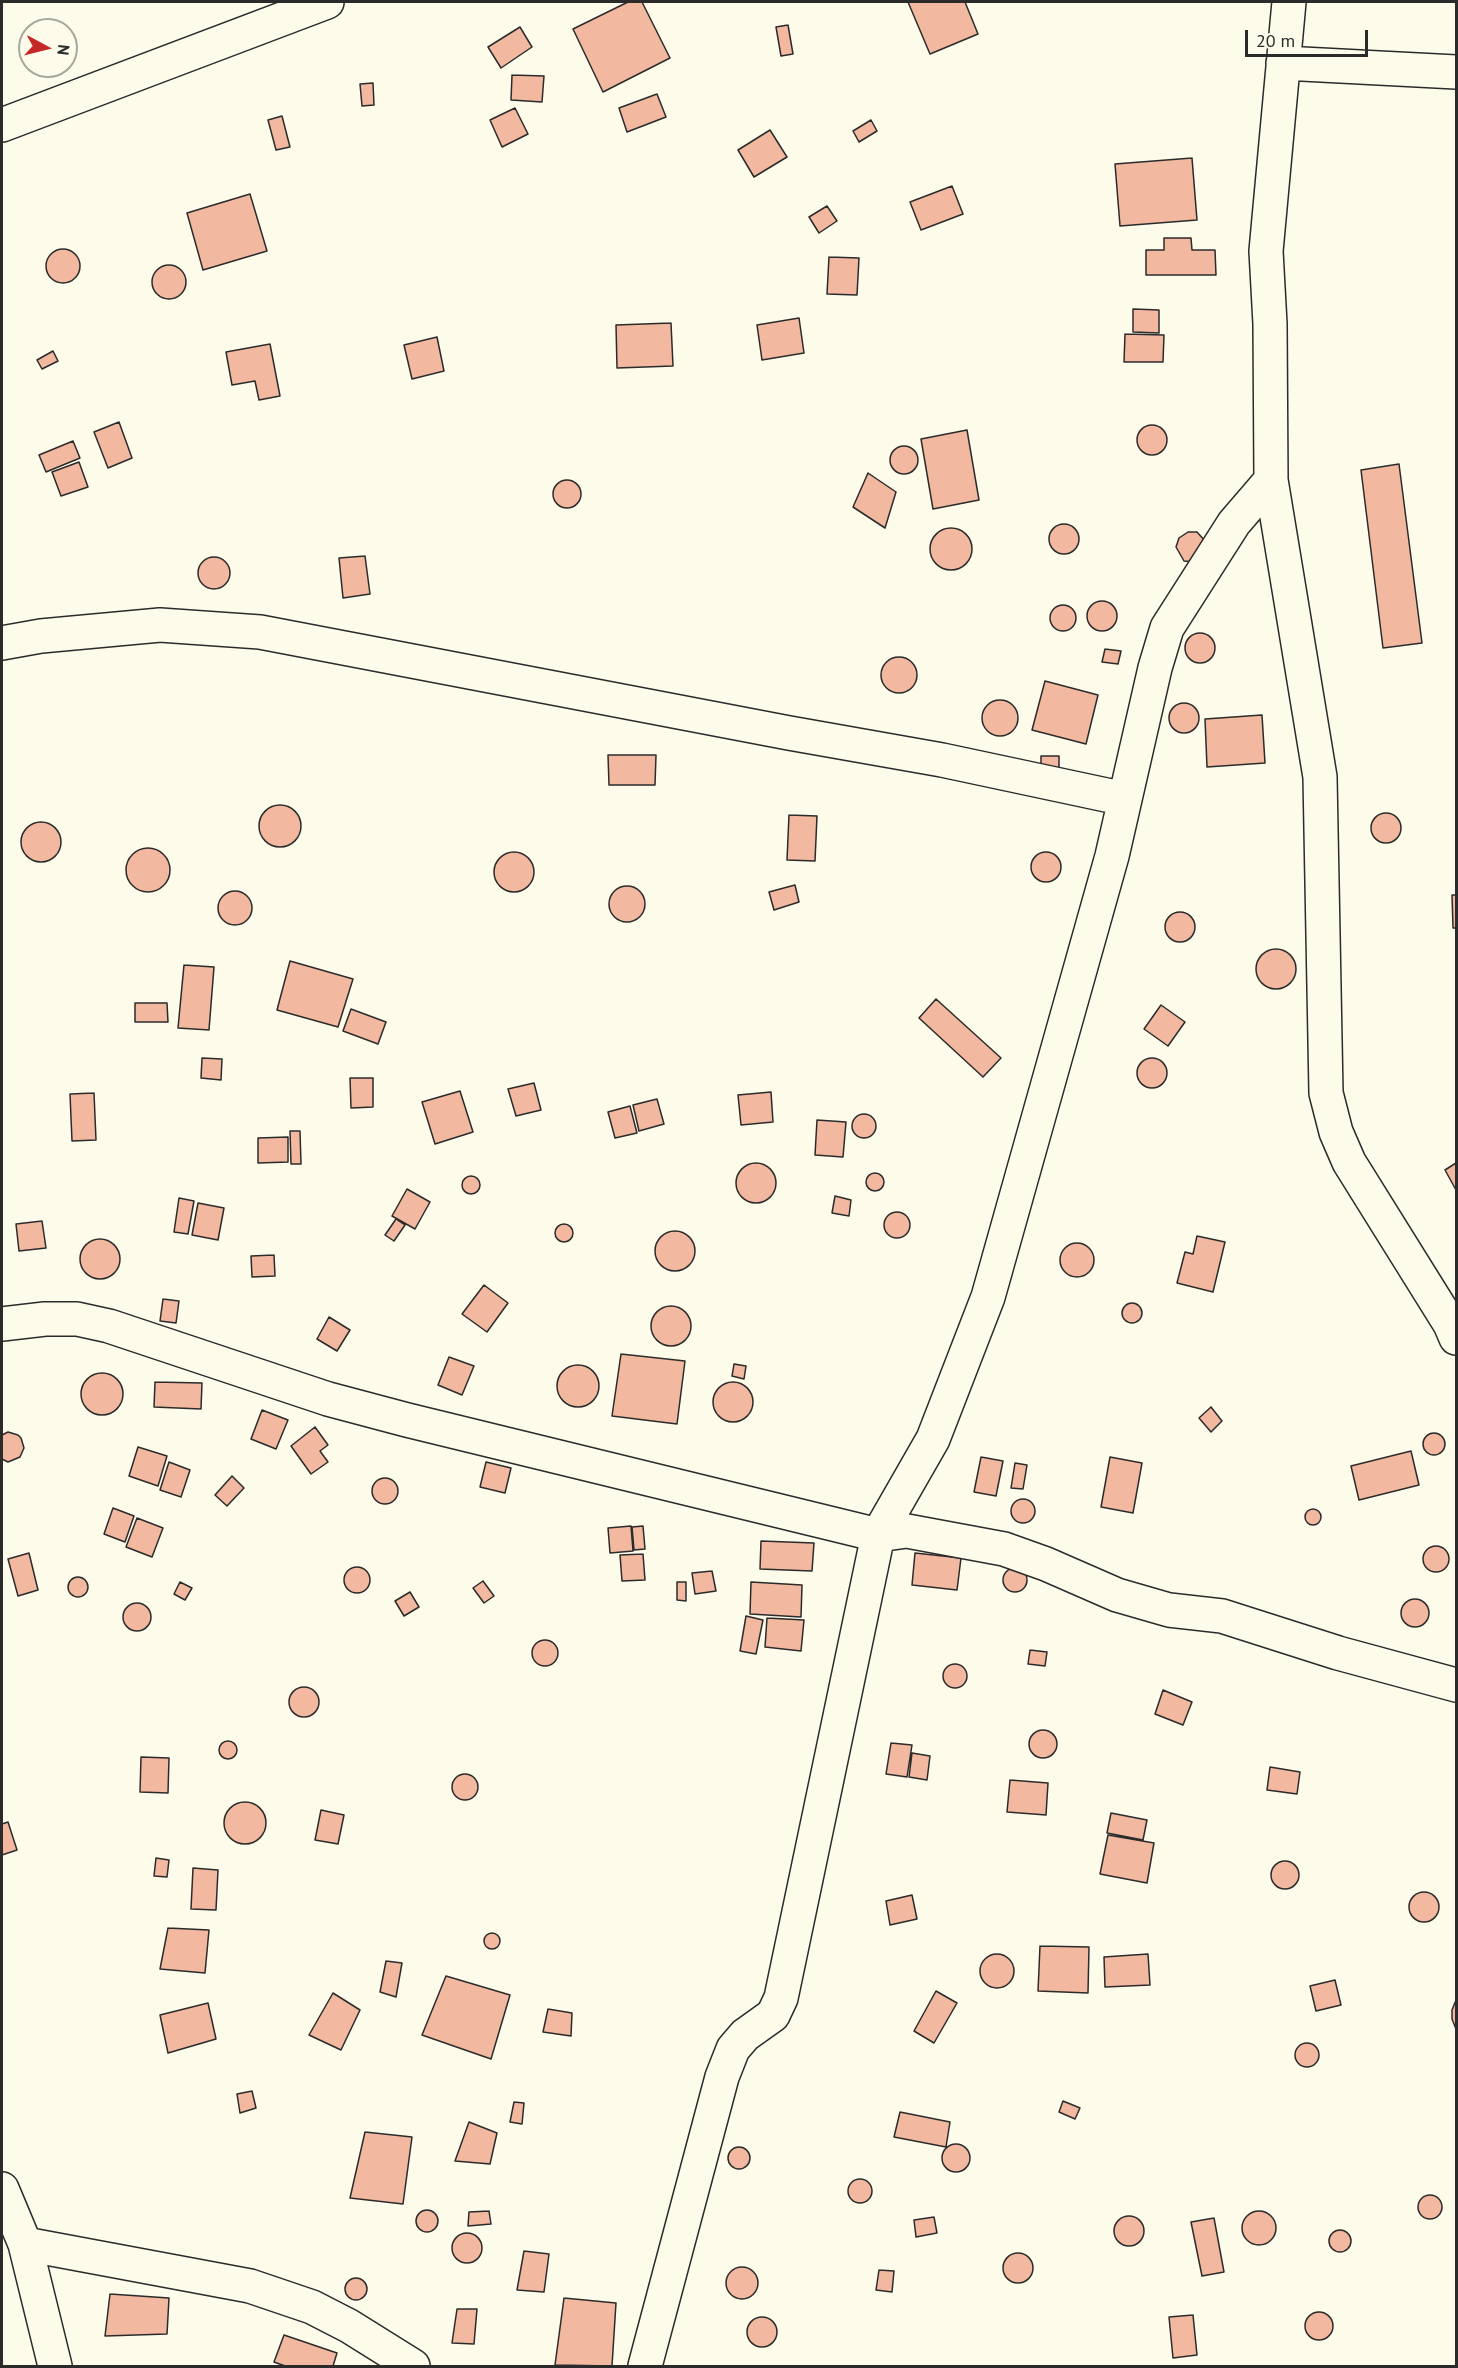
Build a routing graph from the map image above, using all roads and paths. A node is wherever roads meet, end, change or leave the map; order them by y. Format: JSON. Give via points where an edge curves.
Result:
{"nodes":[{"id":1,"x":327,"y":2,"type":"edge"},
{"id":2,"x":1289,"y":2,"type":"edge"},
{"id":3,"x":1283,"y":63,"type":"junction"},
{"id":4,"x":1456,"y":72,"type":"edge"},
{"id":5,"x":2,"y":126,"type":"edge"},
{"id":6,"x":1271,"y":480,"type":"junction"},
{"id":7,"x":2,"y":643,"type":"edge"},
{"id":8,"x":1125,"y":799,"type":"junction"},
{"id":9,"x":2,"y":1324,"type":"edge"},
{"id":10,"x":1456,"y":1338,"type":"edge"},
{"id":11,"x":878,"y":1535,"type":"junction"},
{"id":12,"x":1456,"y":1685,"type":"edge"},
{"id":13,"x":2,"y":2189,"type":"edge"},
{"id":14,"x":25,"y":2244,"type":"junction"},
{"id":15,"x":55,"y":2367,"type":"edge"},
{"id":16,"x":413,"y":2367,"type":"edge"},
{"id":17,"x":645,"y":2367,"type":"edge"}],
"edges":[{"from":1,"to":5,"type":"street"},
{"from":2,"to":3,"type":"street"},
{"from":3,"to":4,"type":"street"},
{"from":3,"to":6,"type":"street","via":[[1266,251]]},
{"from":6,"to":8,"type":"street","via":[[1234,523],[1167,628]]},
{"from":6,"to":10,"type":"street","via":[[1320,777],[1326,1093],[1348,1162]]},
{"from":7,"to":8,"type":"street","via":[[160,625],[260,632],[942,760]]},
{"from":8,"to":11,"type":"street","via":[[988,1297],[933,1439]]},
{"from":9,"to":11,"type":"street","via":[[77,1319],[109,1326],[328,1399]]},
{"from":11,"to":12,"type":"street","via":[[907,1531],[1004,1550],[1117,1595],[1169,1610],[1221,1617]]},
{"from":11,"to":17,"type":"street","via":[[781,1998],[773,2015],[733,2049],[722,2077]]},
{"from":13,"to":14,"type":"street"},
{"from":14,"to":15,"type":"street"},
{"from":14,"to":16,"type":"street","via":[[250,2286],[312,2307]]}]}
